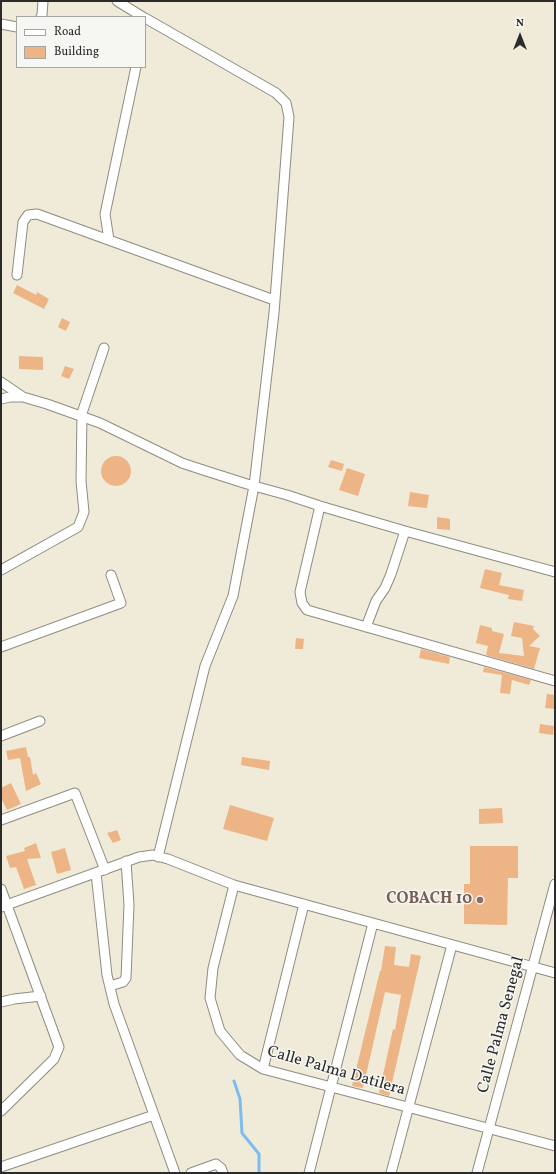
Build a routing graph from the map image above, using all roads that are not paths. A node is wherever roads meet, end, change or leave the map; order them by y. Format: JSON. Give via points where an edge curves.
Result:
{"nodes":[{"id":1,"x":43,"y":1,"type":"edge"},
{"id":2,"x":117,"y":1,"type":"edge"},
{"id":3,"x":132,"y":14,"type":"edge"},
{"id":4,"x":42,"y":16,"type":"edge"},
{"id":5,"x":146,"y":19,"type":"edge"},
{"id":6,"x":1,"y":24,"type":"edge"},
{"id":7,"x":16,"y":27,"type":"edge"},
{"id":8,"x":136,"y":68,"type":"edge"},
{"id":9,"x":109,"y":240,"type":"junction"},
{"id":10,"x":17,"y":275,"type":"dead end"},
{"id":11,"x":274,"y":300,"type":"junction"},
{"id":12,"x":104,"y":348,"type":"dead end"},
{"id":13,"x":1,"y":382,"type":"edge"},
{"id":14,"x":23,"y":397,"type":"junction"},
{"id":15,"x":1,"y":399,"type":"edge"},
{"id":16,"x":82,"y":417,"type":"junction"},
{"id":17,"x":254,"y":486,"type":"junction"},
{"id":18,"x":320,"y":506,"type":"junction"},
{"id":19,"x":405,"y":531,"type":"junction"},
{"id":20,"x":1,"y":570,"type":"edge"},
{"id":21,"x":555,"y":572,"type":"edge"},
{"id":22,"x":111,"y":575,"type":"dead end"},
{"id":23,"x":366,"y":627,"type":"junction"},
{"id":24,"x":1,"y":647,"type":"edge"},
{"id":25,"x":555,"y":681,"type":"edge"},
{"id":26,"x":40,"y":721,"type":"dead end"},
{"id":27,"x":1,"y":736,"type":"edge"},
{"id":28,"x":1,"y":820,"type":"edge"},
{"id":29,"x":158,"y":857,"type":"junction"},
{"id":30,"x":126,"y":861,"type":"junction"},
{"id":31,"x":101,"y":871,"type":"junction"},
{"id":32,"x":555,"y":884,"type":"edge"},
{"id":33,"x":234,"y":885,"type":"junction"},
{"id":34,"x":1,"y":888,"type":"edge"},
{"id":35,"x":304,"y":904,"type":"junction"},
{"id":36,"x":4,"y":906,"type":"edge"},
{"id":37,"x":373,"y":923,"type":"junction"},
{"id":38,"x":452,"y":945,"type":"junction"},
{"id":39,"x":533,"y":967,"type":"junction"},
{"id":40,"x":555,"y":973,"type":"edge"},
{"id":41,"x":110,"y":986,"type":"junction"},
{"id":42,"x":41,"y":996,"type":"junction"},
{"id":43,"x":1,"y":1002,"type":"edge"},
{"id":44,"x":263,"y":1069,"type":"junction"},
{"id":45,"x":331,"y":1086,"type":"junction"},
{"id":46,"x":408,"y":1108,"type":"junction"},
{"id":47,"x":1,"y":1111,"type":"edge"},
{"id":48,"x":154,"y":1115,"type":"junction"},
{"id":49,"x":489,"y":1128,"type":"junction"},
{"id":50,"x":555,"y":1146,"type":"edge"},
{"id":51,"x":1,"y":1166,"type":"edge"},
{"id":52,"x":174,"y":1173,"type":"edge"},
{"id":53,"x":192,"y":1173,"type":"edge"},
{"id":54,"x":223,"y":1173,"type":"edge"},
{"id":55,"x":309,"y":1173,"type":"edge"},
{"id":56,"x":391,"y":1173,"type":"edge"},
{"id":57,"x":477,"y":1173,"type":"edge"}],
"edges":[{"from":1,"to":4,"type":"street"},
{"from":2,"to":3,"type":"street"},
{"from":5,"to":11,"type":"street","via":[[276,93],[286,103],[289,118]]},
{"from":6,"to":7,"type":"street"},
{"from":8,"to":9,"type":"street","via":[[105,214]]},
{"from":9,"to":10,"type":"street","via":[[37,214],[28,215],[23,222]]},
{"from":9,"to":11,"type":"street"},
{"from":11,"to":17,"type":"street"},
{"from":12,"to":16,"type":"street"},
{"from":13,"to":14,"type":"street"},
{"from":14,"to":15,"type":"street"},
{"from":14,"to":16,"type":"street"},
{"from":16,"to":17,"type":"street","via":[[100,423],[182,463]]},
{"from":16,"to":20,"type":"street","via":[[81,481],[84,512],[78,528]]},
{"from":17,"to":18,"type":"street"},
{"from":17,"to":29,"type":"street","via":[[233,596],[205,666]]},
{"from":18,"to":19,"type":"street"},
{"from":18,"to":23,"type":"street","via":[[300,592],[302,603],[307,610]]},
{"from":19,"to":21,"type":"street"},
{"from":19,"to":23,"type":"street","via":[[391,574],[376,601]]},
{"from":22,"to":24,"type":"street","via":[[121,603]]},
{"from":23,"to":25,"type":"street"},
{"from":26,"to":27,"type":"street"},
{"from":28,"to":31,"type":"street","via":[[75,793]]},
{"from":29,"to":30,"type":"street","via":[[138,857]]},
{"from":29,"to":33,"type":"street"},
{"from":30,"to":31,"type":"street"},
{"from":30,"to":41,"type":"street","via":[[126,978],[123,982]]},
{"from":31,"to":36,"type":"street"},
{"from":31,"to":41,"type":"street","via":[[106,967]]},
{"from":32,"to":39,"type":"street","name":"Calle Palma Senegal"},
{"from":33,"to":35,"type":"street"},
{"from":33,"to":44,"type":"street","name":"Calle Palma Datilera","via":[[213,968],[210,998],[220,1031],[240,1055]]},
{"from":34,"to":36,"type":"street"},
{"from":35,"to":37,"type":"street"},
{"from":35,"to":44,"type":"street"},
{"from":36,"to":42,"type":"street"},
{"from":37,"to":38,"type":"street"},
{"from":37,"to":45,"type":"street"},
{"from":38,"to":39,"type":"street"},
{"from":38,"to":46,"type":"street"},
{"from":39,"to":40,"type":"street"},
{"from":39,"to":49,"type":"street","name":"Calle Palma Senegal"},
{"from":41,"to":48,"type":"street","via":[[114,1004]]},
{"from":42,"to":43,"type":"street"},
{"from":42,"to":47,"type":"street","via":[[59,1046],[54,1059]]},
{"from":44,"to":45,"type":"street","name":"Calle Palma Datilera"},
{"from":45,"to":46,"type":"street","name":"Calle Palma Datilera"},
{"from":45,"to":55,"type":"street"},
{"from":46,"to":49,"type":"street","name":"Calle Palma Datilera"},
{"from":46,"to":56,"type":"street"},
{"from":48,"to":51,"type":"street"},
{"from":48,"to":52,"type":"street"},
{"from":49,"to":50,"type":"street","name":"Calle Palma Datilera"},
{"from":49,"to":57,"type":"street","name":"Calle Palma Senegal"},
{"from":53,"to":54,"type":"street","via":[[216,1164]]}]}
